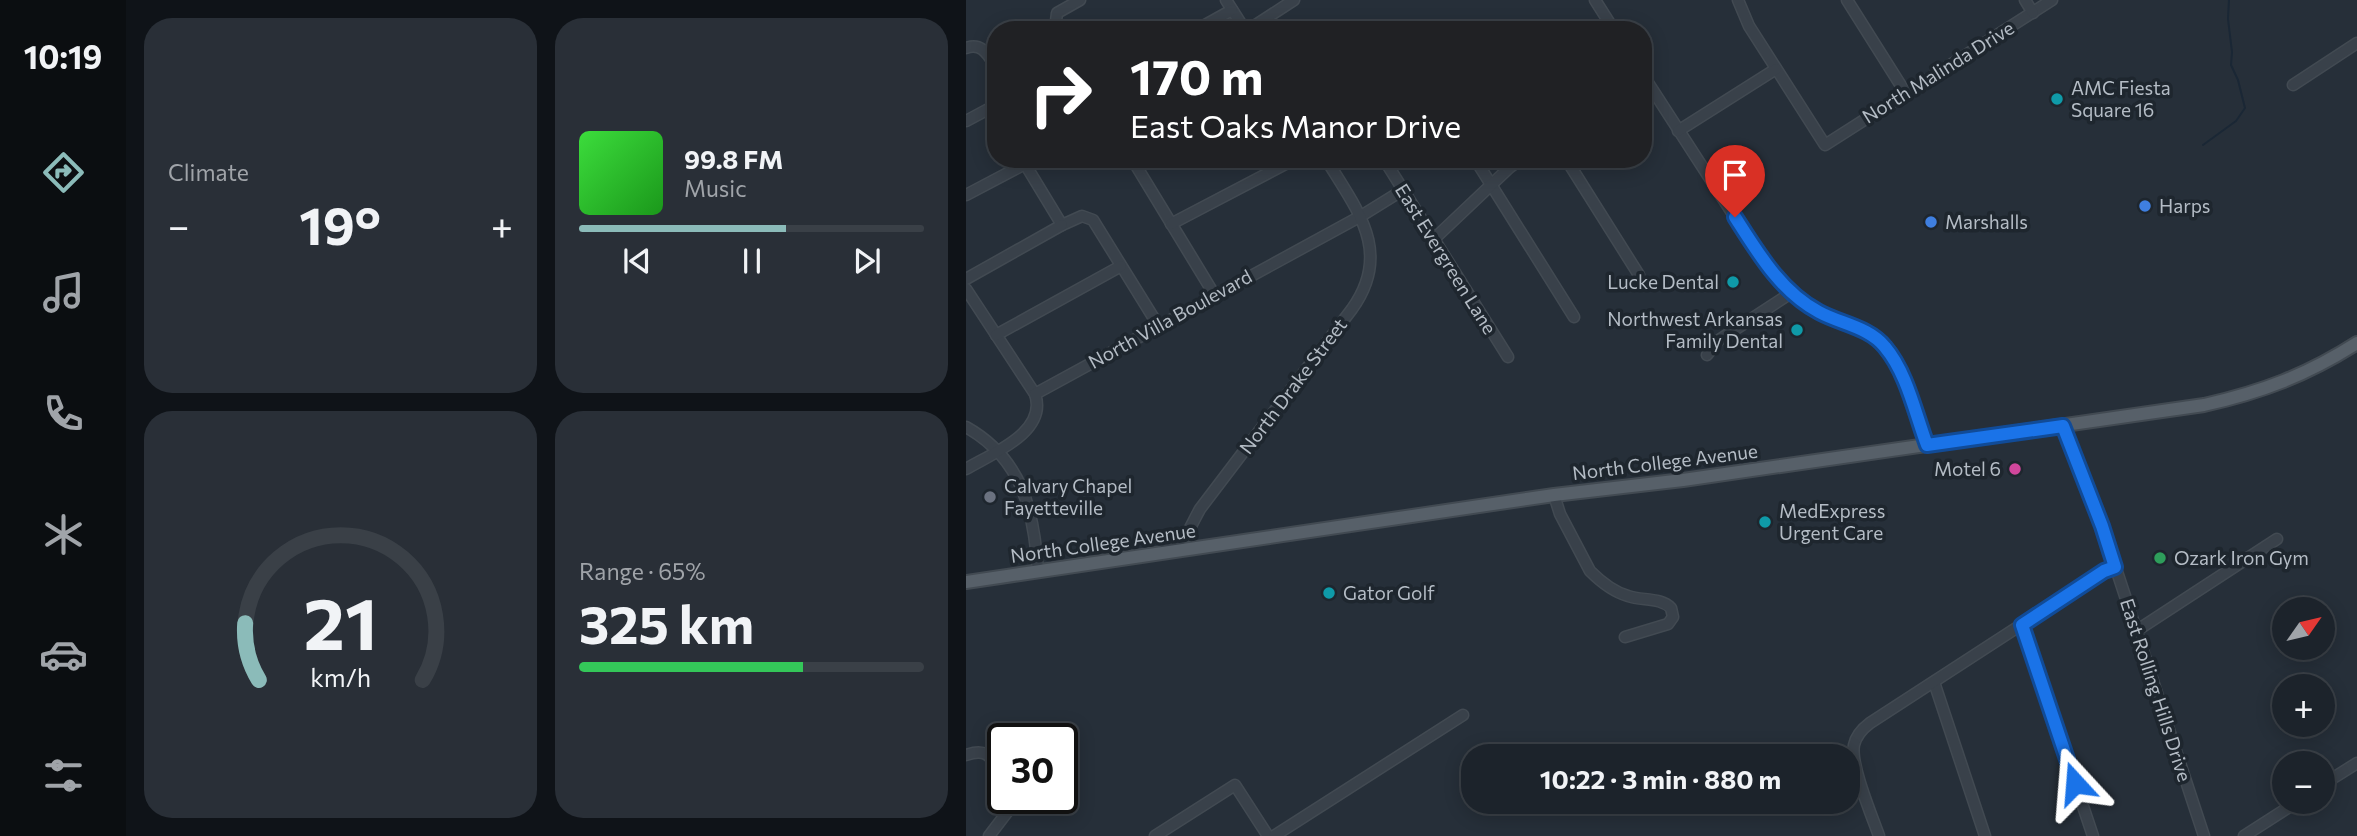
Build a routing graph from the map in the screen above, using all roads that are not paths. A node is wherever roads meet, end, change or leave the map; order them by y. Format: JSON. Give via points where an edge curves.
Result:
{"nodes":[{"id":1,"x":1080,"y":0,"type":"edge"},
{"id":2,"x":1226,"y":0,"type":"edge"},
{"id":3,"x":1294,"y":0,"type":"edge"},
{"id":4,"x":1595,"y":0,"type":"edge"},
{"id":5,"x":1738,"y":0,"type":"edge"},
{"id":6,"x":1847,"y":0,"type":"edge"},
{"id":7,"x":2025,"y":0,"type":"edge"},
{"id":8,"x":2052,"y":0,"type":"edge"},
{"id":9,"x":1232,"y":10,"type":"junction"},
{"id":10,"x":2033,"y":12,"type":"junction"},
{"id":11,"x":1056,"y":21,"type":"edge"},
{"id":12,"x":1212,"y":21,"type":"edge"},
{"id":13,"x":1240,"y":21,"type":"edge"},
{"id":14,"x":1260,"y":21,"type":"edge"},
{"id":15,"x":1608,"y":21,"type":"edge"},
{"id":16,"x":2357,"y":43,"type":"edge"},
{"id":17,"x":966,"y":48,"type":"edge"},
{"id":18,"x":987,"y":53,"type":"edge"},
{"id":19,"x":1776,"y":69,"type":"junction"},
{"id":20,"x":2293,"y":85,"type":"dead end"},
{"id":21,"x":1652,"y":89,"type":"edge"},
{"id":22,"x":1654,"y":92,"type":"joint"},
{"id":23,"x":1905,"y":93,"type":"junction"},
{"id":24,"x":987,"y":110,"type":"edge"},
{"id":25,"x":966,"y":121,"type":"edge"},
{"id":26,"x":1678,"y":131,"type":"junction"},
{"id":27,"x":1018,"y":168,"type":"edge"},
{"id":28,"x":1032,"y":168,"type":"edge"},
{"id":29,"x":1137,"y":168,"type":"edge"},
{"id":30,"x":1278,"y":168,"type":"edge"},
{"id":31,"x":1332,"y":168,"type":"edge"},
{"id":32,"x":1389,"y":168,"type":"edge"},
{"id":33,"x":1481,"y":168,"type":"edge"},
{"id":34,"x":1511,"y":168,"type":"edge"},
{"id":35,"x":1572,"y":168,"type":"edge"},
{"id":36,"x":1491,"y":185,"type":"junction"},
{"id":37,"x":1403,"y":190,"type":"junction"},
{"id":38,"x":966,"y":195,"type":"edge"},
{"id":39,"x":1361,"y":216,"type":"junction"},
{"id":40,"x":1171,"y":224,"type":"junction"},
{"id":41,"x":1062,"y":225,"type":"junction"},
{"id":42,"x":1434,"y":239,"type":"junction"},
{"id":43,"x":1121,"y":266,"type":"junction"},
{"id":44,"x":1639,"y":275,"type":"dead end"},
{"id":45,"x":966,"y":279,"type":"edge"},
{"id":46,"x":966,"y":289,"type":"edge"},
{"id":47,"x":1791,"y":293,"type":"junction"},
{"id":48,"x":1214,"y":294,"type":"junction"},
{"id":49,"x":1574,"y":317,"type":"dead end"},
{"id":50,"x":1158,"y":325,"type":"junction"},
{"id":51,"x":996,"y":335,"type":"junction"},
{"id":52,"x":2357,"y":343,"type":"edge"},
{"id":53,"x":1707,"y":355,"type":"dead end"},
{"id":54,"x":1508,"y":357,"type":"dead end"},
{"id":55,"x":1035,"y":394,"type":"junction"},
{"id":56,"x":2063,"y":426,"type":"junction"},
{"id":57,"x":966,"y":427,"type":"edge"},
{"id":58,"x":1927,"y":445,"type":"junction"},
{"id":59,"x":996,"y":451,"type":"junction"},
{"id":60,"x":966,"y":468,"type":"edge"},
{"id":61,"x":1554,"y":495,"type":"junction"},
{"id":62,"x":1195,"y":520,"type":"junction"},
{"id":63,"x":2277,"y":539,"type":"dead end"},
{"id":64,"x":1198,"y":549,"type":"junction"},
{"id":65,"x":1157,"y":554,"type":"junction"},
{"id":66,"x":2115,"y":567,"type":"junction"},
{"id":67,"x":1038,"y":571,"type":"junction"},
{"id":68,"x":966,"y":582,"type":"edge"},
{"id":69,"x":2022,"y":625,"type":"junction"},
{"id":70,"x":2136,"y":631,"type":"junction"},
{"id":71,"x":1625,"y":637,"type":"dead end"},
{"id":72,"x":1934,"y":682,"type":"junction"},
{"id":73,"x":1463,"y":715,"type":"dead end"},
{"id":74,"x":987,"y":754,"type":"edge"},
{"id":75,"x":966,"y":755,"type":"edge"},
{"id":76,"x":2357,"y":762,"type":"edge"},
{"id":77,"x":2335,"y":776,"type":"edge"},
{"id":78,"x":1006,"y":814,"type":"edge"},
{"id":79,"x":2278,"y":814,"type":"edge"},
{"id":80,"x":989,"y":836,"type":"edge"},
{"id":81,"x":1156,"y":836,"type":"edge"},
{"id":82,"x":1268,"y":836,"type":"edge"},
{"id":83,"x":1274,"y":836,"type":"edge"},
{"id":84,"x":1879,"y":836,"type":"edge"},
{"id":85,"x":1985,"y":836,"type":"edge"},
{"id":86,"x":2093,"y":836,"type":"edge"},
{"id":87,"x":2204,"y":836,"type":"edge"},
{"id":88,"x":2244,"y":836,"type":"edge"}],
"edges":[{"from":1,"to":11,"type":"street","via":[[1060,10]]},
{"from":2,"to":9,"type":"street"},
{"from":3,"to":14,"type":"street"},
{"from":4,"to":15,"type":"street"},
{"from":5,"to":19,"type":"street"},
{"from":6,"to":23,"type":"street"},
{"from":7,"to":10,"type":"street"},
{"from":8,"to":10,"type":"street","name":"North Malinda Drive"},
{"from":9,"to":12,"type":"street"},
{"from":9,"to":13,"type":"street"},
{"from":10,"to":23,"type":"street","name":"North Malinda Drive"},
{"from":16,"to":20,"type":"street"},
{"from":17,"to":18,"type":"street","via":[[978,47]]},
{"from":19,"to":23,"type":"street","name":"North Malinda Drive","via":[[1825,145]]},
{"from":19,"to":26,"type":"street"},
{"from":21,"to":22,"type":"street"},
{"from":22,"to":26,"type":"street"},
{"from":24,"to":25,"type":"street"},
{"from":26,"to":47,"type":"street","via":[[1760,256]]},
{"from":27,"to":38,"type":"street"},
{"from":28,"to":41,"type":"street"},
{"from":29,"to":40,"type":"street"},
{"from":30,"to":40,"type":"street"},
{"from":31,"to":39,"type":"street","name":"North Drake Street"},
{"from":32,"to":37,"type":"street","name":"East Evergreen Lane"},
{"from":33,"to":36,"type":"street"},
{"from":34,"to":36,"type":"street"},
{"from":35,"to":44,"type":"street"},
{"from":36,"to":42,"type":"street"},
{"from":36,"to":49,"type":"street"},
{"from":37,"to":39,"type":"street","name":"North Villa Boulevard"},
{"from":37,"to":42,"type":"street","name":"East Evergreen Lane"},
{"from":39,"to":48,"type":"street","name":"North Villa Boulevard"},
{"from":39,"to":62,"type":"street","name":"North Drake Street","via":[[1371,258],[1358,301]]},
{"from":40,"to":48,"type":"street"},
{"from":41,"to":43,"type":"street","via":[[1082,216],[1093,220]]},
{"from":41,"to":45,"type":"street"},
{"from":42,"to":54,"type":"street","name":"East Evergreen Lane"},
{"from":43,"to":50,"type":"street"},
{"from":43,"to":51,"type":"street"},
{"from":46,"to":51,"type":"street"},
{"from":47,"to":53,"type":"street","via":[[1719,340]]},
{"from":47,"to":58,"type":"street","via":[[1884,345],[1900,370]]},
{"from":48,"to":50,"type":"street","name":"North Villa Boulevard"},
{"from":50,"to":55,"type":"street","name":"North Villa Boulevard"},
{"from":51,"to":55,"type":"street"},
{"from":52,"to":56,"type":"main road","name":"North College Avenue","via":[[2311,370],[2259,391],[2204,405]]},
{"from":55,"to":59,"type":"street","via":[[1038,407],[1032,425]]},
{"from":56,"to":58,"type":"main road","name":"North College Avenue"},
{"from":56,"to":66,"type":"street","name":"East Rolling Hills Drive"},
{"from":57,"to":59,"type":"street"},
{"from":58,"to":61,"type":"main road","name":"North College Avenue"},
{"from":59,"to":60,"type":"street"},
{"from":59,"to":67,"type":"street","via":[[1026,498]]},
{"from":61,"to":64,"type":"main road","name":"North College Avenue"},
{"from":61,"to":71,"type":"street","via":[[1560,514],[1598,579],[1629,597],[1663,602],[1671,608],[1673,617],[1668,624]]},
{"from":62,"to":64,"type":"street"},
{"from":62,"to":65,"type":"street","name":"North Drake Street","via":[[1185,538]]},
{"from":63,"to":70,"type":"street"},
{"from":64,"to":65,"type":"main road","name":"North College Avenue"},
{"from":65,"to":67,"type":"main road","name":"North College Avenue"},
{"from":66,"to":69,"type":"street"},
{"from":66,"to":70,"type":"street","name":"East Rolling Hills Drive"},
{"from":67,"to":68,"type":"main road","name":"North College Avenue"},
{"from":69,"to":72,"type":"street"},
{"from":69,"to":86,"type":"street"},
{"from":70,"to":87,"type":"street","name":"East Rolling Hills Drive"},
{"from":72,"to":84,"type":"street","via":[[1870,723],[1857,738],[1854,761]]},
{"from":72,"to":85,"type":"street"},
{"from":73,"to":83,"type":"street"},
{"from":74,"to":75,"type":"street","via":[[979,751]]},
{"from":76,"to":77,"type":"street"},
{"from":78,"to":80,"type":"street"},
{"from":79,"to":88,"type":"street"},
{"from":81,"to":82,"type":"street","via":[[1235,785]]}]}
